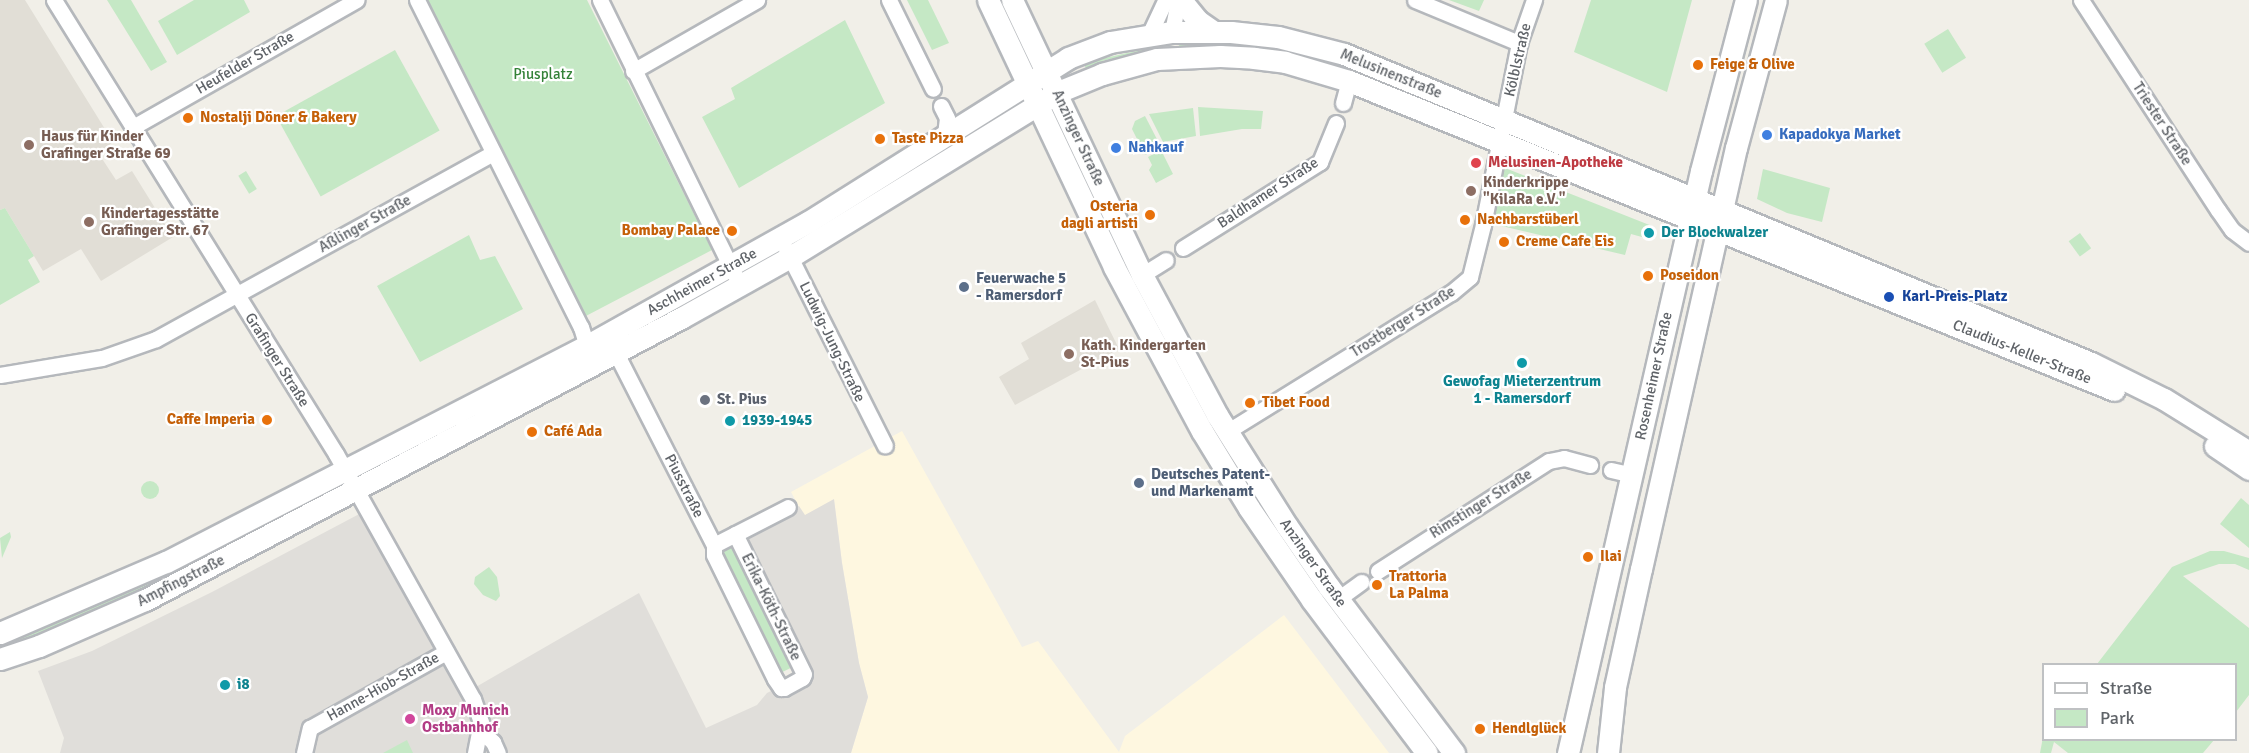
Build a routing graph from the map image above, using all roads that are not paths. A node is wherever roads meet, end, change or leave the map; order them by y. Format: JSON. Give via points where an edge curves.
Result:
{"nodes":[{"id":1,"x":54,"y":0,"type":"edge"},
{"id":2,"x":357,"y":0,"type":"edge"},
{"id":3,"x":417,"y":0,"type":"edge"},
{"id":4,"x":600,"y":0,"type":"edge"},
{"id":5,"x":757,"y":0,"type":"edge"},
{"id":6,"x":890,"y":0,"type":"edge"},
{"id":7,"x":988,"y":0,"type":"edge"},
{"id":8,"x":1012,"y":0,"type":"edge"},
{"id":9,"x":1165,"y":0,"type":"edge"},
{"id":10,"x":1180,"y":0,"type":"edge"},
{"id":11,"x":1415,"y":0,"type":"edge"},
{"id":12,"x":1534,"y":0,"type":"edge"},
{"id":13,"x":1746,"y":0,"type":"edge"},
{"id":14,"x":1776,"y":0,"type":"edge"},
{"id":15,"x":2081,"y":0,"type":"edge"},
{"id":16,"x":1172,"y":32,"type":"junction"},
{"id":17,"x":1214,"y":32,"type":"junction"},
{"id":18,"x":1149,"y":35,"type":"junction"},
{"id":19,"x":1519,"y":43,"type":"junction"},
{"id":20,"x":1162,"y":59,"type":"junction"},
{"id":21,"x":1047,"y":70,"type":"junction"},
{"id":22,"x":633,"y":71,"type":"junction"},
{"id":23,"x":1350,"y":81,"type":"junction"},
{"id":24,"x":1028,"y":82,"type":"junction"},
{"id":25,"x":933,"y":89,"type":"dead end"},
{"id":26,"x":1058,"y":92,"type":"junction"},
{"id":27,"x":1039,"y":103,"type":"junction"},
{"id":28,"x":1343,"y":103,"type":"dead end"},
{"id":29,"x":941,"y":106,"type":"dead end"},
{"id":30,"x":1505,"y":120,"type":"junction"},
{"id":31,"x":1336,"y":123,"type":"dead end"},
{"id":32,"x":133,"y":127,"type":"junction"},
{"id":33,"x":945,"y":135,"type":"junction"},
{"id":34,"x":1499,"y":149,"type":"junction"},
{"id":35,"x":494,"y":153,"type":"junction"},
{"id":36,"x":1692,"y":207,"type":"junction"},
{"id":37,"x":1720,"y":219,"type":"junction"},
{"id":38,"x":2249,"y":243,"type":"edge"},
{"id":39,"x":785,"y":247,"type":"junction"},
{"id":40,"x":1183,"y":248,"type":"dead end"},
{"id":41,"x":1166,"y":260,"type":"dead end"},
{"id":42,"x":1142,"y":275,"type":"junction"},
{"id":43,"x":735,"y":276,"type":"junction"},
{"id":44,"x":236,"y":295,"type":"junction"},
{"id":45,"x":616,"y":353,"type":"junction"},
{"id":46,"x":589,"y":355,"type":"junction"},
{"id":47,"x":0,"y":375,"type":"edge"},
{"id":48,"x":1228,"y":431,"type":"junction"},
{"id":49,"x":885,"y":446,"type":"dead end"},
{"id":50,"x":2249,"y":452,"type":"edge"},
{"id":51,"x":1590,"y":465,"type":"dead end"},
{"id":52,"x":2249,"y":469,"type":"edge"},
{"id":53,"x":1611,"y":470,"type":"dead end"},
{"id":54,"x":345,"y":471,"type":"junction"},
{"id":55,"x":1633,"y":475,"type":"junction"},
{"id":56,"x":356,"y":490,"type":"junction"},
{"id":57,"x":788,"y":507,"type":"dead end"},
{"id":58,"x":735,"y":534,"type":"junction"},
{"id":59,"x":714,"y":545,"type":"junction"},
{"id":60,"x":1378,"y":570,"type":"dead end"},
{"id":61,"x":1361,"y":582,"type":"dead end"},
{"id":62,"x":1338,"y":599,"type":"junction"},
{"id":63,"x":0,"y":633,"type":"edge"},
{"id":64,"x":446,"y":652,"type":"junction"},
{"id":65,"x":0,"y":659,"type":"edge"},
{"id":66,"x":480,"y":730,"type":"junction"},
{"id":67,"x":304,"y":753,"type":"edge"},
{"id":68,"x":475,"y":753,"type":"edge"},
{"id":69,"x":498,"y":753,"type":"edge"},
{"id":70,"x":1427,"y":753,"type":"edge"},
{"id":71,"x":1454,"y":753,"type":"edge"},
{"id":72,"x":1568,"y":753,"type":"edge"},
{"id":73,"x":1608,"y":753,"type":"edge"}],
"edges":[{"from":1,"to":32,"type":"street","name":"Grafinger Straße"},
{"from":2,"to":32,"type":"street","name":"Heufelder Straße"},
{"from":3,"to":35,"type":"street"},
{"from":4,"to":22,"type":"street"},
{"from":5,"to":22,"type":"street"},
{"from":6,"to":25,"type":"street"},
{"from":7,"to":24,"type":"main road","name":"Anzinger Straße"},
{"from":8,"to":21,"type":"main road","name":"Anzinger Straße"},
{"from":9,"to":18,"type":"street"},
{"from":10,"to":16,"type":"street"},
{"from":10,"to":17,"type":"main road"},
{"from":11,"to":19,"type":"street"},
{"from":12,"to":19,"type":"street","name":"Kölblstraße"},
{"from":13,"to":36,"type":"main road","name":"Rosenheimer Straße"},
{"from":14,"to":37,"type":"main road","name":"Rosenheimer Straße"},
{"from":15,"to":38,"type":"street","name":"Triester Straße","via":[[2218,210],[2232,230]]},
{"from":16,"to":17,"type":"main road","name":"Melusinenstraße"},
{"from":16,"to":18,"type":"main road","name":"Melusinenstraße"},
{"from":16,"to":20,"type":"main road"},
{"from":17,"to":30,"type":"main road","name":"Melusinenstraße","via":[[1278,37],[1344,54]]},
{"from":18,"to":21,"type":"main road","name":"Melusinenstraße","via":[[1080,52]]},
{"from":19,"to":30,"type":"street","name":"Kölblstraße"},
{"from":20,"to":23,"type":"main road","name":"Melusinenstraße","via":[[1254,58],[1285,62]]},
{"from":20,"to":26,"type":"main road","name":"Melusinenstraße","via":[[1101,74]]},
{"from":21,"to":24,"type":"main road","name":"Aschheimer Straße"},
{"from":21,"to":26,"type":"main road","name":"Anzinger Straße"},
{"from":22,"to":43,"type":"street"},
{"from":23,"to":28,"type":"street"},
{"from":23,"to":34,"type":"main road","name":"Melusinenstraße"},
{"from":24,"to":27,"type":"main road","name":"Anzinger Straße"},
{"from":24,"to":33,"type":"main road","name":"Aschheimer Straße"},
{"from":26,"to":27,"type":"main road","name":"Aschheimer Straße"},
{"from":26,"to":42,"type":"main road","name":"Anzinger Straße"},
{"from":27,"to":39,"type":"main road","name":"Aschheimer Straße"},
{"from":27,"to":70,"type":"main road","name":"Anzinger Straße","via":[[1114,267],[1202,431],[1312,600]]},
{"from":29,"to":33,"type":"street","via":[[946,118]]},
{"from":30,"to":34,"type":"street","name":"Trostberger Straße"},
{"from":30,"to":36,"type":"main road","name":"Melusinenstraße"},
{"from":31,"to":40,"type":"street","name":"Baldhamer Straße","via":[[1320,162]]},
{"from":32,"to":44,"type":"street","name":"Grafinger Straße"},
{"from":33,"to":39,"type":"main road","name":"Aschheimer Straße"},
{"from":34,"to":36,"type":"main road","name":"Melusinenstraße"},
{"from":34,"to":48,"type":"street","name":"Trostberger Straße","via":[[1474,264],[1467,280]]},
{"from":35,"to":44,"type":"street","name":"Aßlinger Straße"},
{"from":35,"to":46,"type":"street","via":[[581,327]]},
{"from":36,"to":37,"type":"main road","name":"Melusinenstraße"},
{"from":36,"to":55,"type":"main road","name":"Rosenheimer Straße"},
{"from":37,"to":50,"type":"main road","name":"Claudius-Keller-Straße","via":[[2091,363],[2164,399]]},
{"from":37,"to":52,"type":"main road","name":"Claudius-Keller-Straße","via":[[2101,384],[2157,411]]},
{"from":37,"to":73,"type":"main road","name":"Rosenheimer Straße","via":[[1615,687]]},
{"from":39,"to":43,"type":"main road","name":"Aschheimer Straße"},
{"from":39,"to":49,"type":"street","name":"Ludwig-Jung-Straße"},
{"from":41,"to":42,"type":"street"},
{"from":42,"to":48,"type":"main road","name":"Anzinger Straße","via":[[1176,343]]},
{"from":43,"to":45,"type":"main road","name":"Aschheimer Straße"},
{"from":43,"to":46,"type":"main road","name":"Aschheimer Straße"},
{"from":44,"to":47,"type":"street","name":"Aßlinger Straße","via":[[182,327],[130,350]]},
{"from":44,"to":54,"type":"street","name":"Grafinger Straße"},
{"from":45,"to":46,"type":"main road","name":"Aschheimer Straße"},
{"from":45,"to":59,"type":"street","name":"Piusstraße"},
{"from":46,"to":54,"type":"main road","name":"Aschheimer Straße"},
{"from":46,"to":56,"type":"main road","name":"Aschheimer Straße"},
{"from":48,"to":62,"type":"main road","name":"Anzinger Straße"},
{"from":51,"to":60,"type":"street","name":"Rimstinger Straße","via":[[1564,459],[1549,461]]},
{"from":53,"to":55,"type":"street"},
{"from":54,"to":56,"type":"street","name":"Grafinger Straße"},
{"from":54,"to":63,"type":"main road","name":"Ampfingstraße","via":[[166,562]]},
{"from":55,"to":72,"type":"main road","name":"Rosenheimer Straße"},
{"from":56,"to":64,"type":"street","name":"Grafinger Straße"},
{"from":56,"to":65,"type":"main road","name":"Ampfingstraße","via":[[145,600]]},
{"from":57,"to":58,"type":"street"},
{"from":58,"to":59,"type":"street"},
{"from":58,"to":59,"type":"street","name":"Erika-Köth-Straße","via":[[804,674],[784,688],[779,685],[714,555]]},
{"from":61,"to":62,"type":"street"},
{"from":62,"to":71,"type":"main road","name":"Anzinger Straße"},
{"from":64,"to":66,"type":"street","name":"Grafinger Straße","via":[[478,708]]},
{"from":64,"to":67,"type":"street","name":"Hanne-Hiob-Straße","via":[[310,728]]},
{"from":66,"to":68,"type":"street","name":"Grafinger Straße"},
{"from":66,"to":69,"type":"street","name":"Grafinger Straße","via":[[494,742]]}]}
